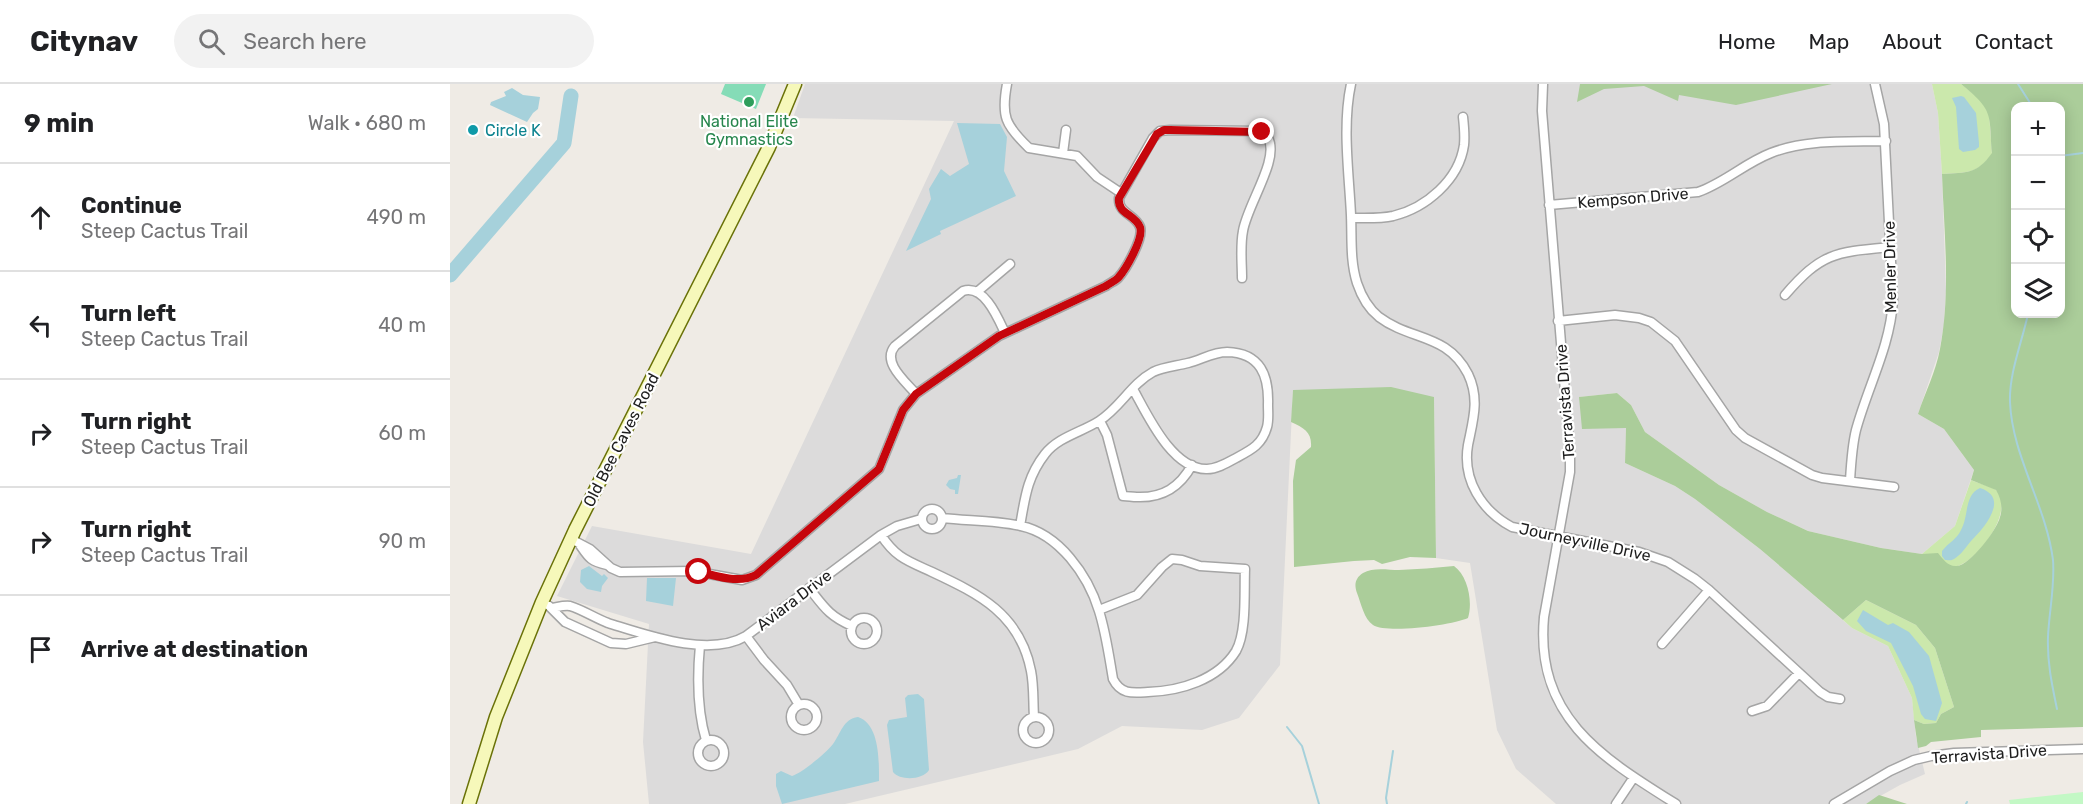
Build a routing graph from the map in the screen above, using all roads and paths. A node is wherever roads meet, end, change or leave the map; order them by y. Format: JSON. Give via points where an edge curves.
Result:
{"nodes":[{"id":1,"x":795,"y":84,"type":"edge"},
{"id":2,"x":1007,"y":84,"type":"edge"},
{"id":3,"x":1351,"y":84,"type":"edge"},
{"id":4,"x":1542,"y":84,"type":"edge"},
{"id":5,"x":1875,"y":84,"type":"edge"},
{"id":6,"x":1463,"y":117,"type":"dead end"},
{"id":7,"x":1066,"y":130,"type":"dead end"},
{"id":8,"x":1886,"y":141,"type":"junction"},
{"id":9,"x":1063,"y":153,"type":"junction"},
{"id":10,"x":1121,"y":193,"type":"junction"},
{"id":11,"x":1549,"y":205,"type":"junction"},
{"id":12,"x":1351,"y":218,"type":"junction"},
{"id":13,"x":1891,"y":247,"type":"junction"},
{"id":14,"x":1010,"y":264,"type":"dead end"},
{"id":15,"x":1242,"y":278,"type":"dead end"},
{"id":16,"x":977,"y":292,"type":"junction"},
{"id":17,"x":1785,"y":295,"type":"dead end"},
{"id":18,"x":1558,"y":321,"type":"junction"},
{"id":19,"x":1005,"y":333,"type":"junction"},
{"id":20,"x":1133,"y":388,"type":"junction"},
{"id":21,"x":916,"y":394,"type":"junction"},
{"id":22,"x":1100,"y":421,"type":"junction"},
{"id":23,"x":1192,"y":465,"type":"junction"},
{"id":24,"x":1850,"y":480,"type":"junction"},
{"id":25,"x":1894,"y":487,"type":"dead end"},
{"id":26,"x":942,"y":518,"type":"junction"},
{"id":27,"x":921,"y":519,"type":"junction"},
{"id":28,"x":1020,"y":526,"type":"junction"},
{"id":29,"x":881,"y":535,"type":"junction"},
{"id":30,"x":1558,"y":537,"type":"junction"},
{"id":31,"x":576,"y":542,"type":"junction"},
{"id":32,"x":809,"y":588,"type":"junction"},
{"id":33,"x":1709,"y":590,"type":"junction"},
{"id":34,"x":547,"y":605,"type":"junction"},
{"id":35,"x":1099,"y":610,"type":"junction"},
{"id":36,"x":598,"y":619,"type":"junction"},
{"id":37,"x":852,"y":626,"type":"dead end"},
{"id":38,"x":592,"y":635,"type":"junction"},
{"id":39,"x":746,"y":636,"type":"junction"},
{"id":40,"x":656,"y":637,"type":"junction"},
{"id":41,"x":1662,"y":644,"type":"dead end"},
{"id":42,"x":700,"y":645,"type":"junction"},
{"id":43,"x":1799,"y":673,"type":"junction"},
{"id":44,"x":1840,"y":699,"type":"dead end"},
{"id":45,"x":799,"y":705,"type":"dead end"},
{"id":46,"x":1752,"y":711,"type":"dead end"},
{"id":47,"x":1034,"y":717,"type":"dead end"},
{"id":48,"x":706,"y":740,"type":"dead end"},
{"id":49,"x":2083,"y":749,"type":"edge"},
{"id":50,"x":1634,"y":777,"type":"junction"},
{"id":51,"x":469,"y":804,"type":"edge"},
{"id":52,"x":1616,"y":804,"type":"edge"},
{"id":53,"x":1676,"y":804,"type":"edge"},
{"id":54,"x":1834,"y":804,"type":"edge"}],
"edges":[{"from":1,"to":31,"type":"street","name":"Old Bee Caves Road","via":[[764,157]]},
{"from":2,"to":9,"type":"street","via":[[1004,107],[1009,125],[1029,148]]},
{"from":3,"to":12,"type":"street","name":"Journeyville Drive"},
{"from":4,"to":11,"type":"street","name":"Terravista Drive"},
{"from":5,"to":8,"type":"street","name":"Menler Drive"},
{"from":6,"to":12,"type":"street","via":[[1461,156],[1435,195],[1406,213]]},
{"from":7,"to":9,"type":"street"},
{"from":8,"to":11,"type":"street","name":"Kempson Drive","via":[[1784,148],[1698,192]]},
{"from":8,"to":13,"type":"street","name":"Menler Drive"},
{"from":9,"to":10,"type":"street","via":[[1082,159],[1096,177]]},
{"from":10,"to":15,"type":"street","via":[[1160,131],[1241,130],[1266,134],[1272,150],[1244,224]]},
{"from":10,"to":19,"type":"street","via":[[1118,204],[1138,224],[1141,236],[1117,279]]},
{"from":11,"to":18,"type":"street","name":"Terravista Drive"},
{"from":12,"to":30,"type":"street","name":"Journeyville Drive","via":[[1352,262],[1369,306],[1397,328],[1438,342],[1467,373],[1476,403],[1468,468],[1480,499],[1512,527]]},
{"from":13,"to":17,"type":"street","via":[[1850,250],[1829,257],[1803,273]]},
{"from":13,"to":24,"type":"street","name":"Menler Drive","via":[[1892,317],[1884,354],[1856,432]]},
{"from":14,"to":16,"type":"street"},
{"from":16,"to":19,"type":"street","via":[[996,314]]},
{"from":16,"to":21,"type":"street","via":[[963,291],[891,350],[893,366]]},
{"from":18,"to":24,"type":"street","via":[[1615,315],[1652,322],[1675,341],[1745,438],[1812,475]]},
{"from":18,"to":30,"type":"street","name":"Terravista Drive","via":[[1570,453]]},
{"from":19,"to":21,"type":"street"},
{"from":20,"to":22,"type":"street"},
{"from":20,"to":23,"type":"street","via":[[1161,438]]},
{"from":20,"to":23,"type":"street","via":[[1159,370],[1220,353],[1246,356],[1262,369],[1268,389],[1268,424],[1262,440],[1217,468]]},
{"from":21,"to":31,"type":"street","via":[[903,410],[879,469],[756,575],[742,580],[686,571],[627,573],[596,563]]},
{"from":22,"to":23,"type":"street","via":[[1123,496],[1163,494],[1178,486]]},
{"from":22,"to":28,"type":"street","via":[[1047,452],[1030,477]]},
{"from":24,"to":25,"type":"street"},
{"from":26,"to":27,"type":"street","name":"Aviara Drive","via":[[933,509],[925,511]]},
{"from":26,"to":27,"type":"street","name":"Aviara Drive","via":[[935,529],[926,528]]},
{"from":26,"to":28,"type":"street","name":"Aviara Drive"},
{"from":27,"to":29,"type":"street","name":"Aviara Drive"},
{"from":28,"to":35,"type":"street","name":"Aviara Drive","via":[[1041,534],[1067,555],[1080,570]]},
{"from":29,"to":32,"type":"street","name":"Aviara Drive"},
{"from":29,"to":47,"type":"street","via":[[894,553],[974,592],[1009,622],[1029,662]]},
{"from":30,"to":33,"type":"street","name":"Journeyville Drive","via":[[1651,555]]},
{"from":30,"to":50,"type":"street","name":"Terravista Drive","via":[[1542,635],[1549,678],[1573,725],[1600,753]]},
{"from":31,"to":34,"type":"street","name":"Old Bee Caves Road"},
{"from":32,"to":37,"type":"street","via":[[829,614]]},
{"from":32,"to":39,"type":"street","name":"Aviara Drive"},
{"from":33,"to":41,"type":"street"},
{"from":33,"to":43,"type":"street","name":"Journeyville Drive"},
{"from":34,"to":36,"type":"street","name":"Aviara Drive","via":[[569,606]]},
{"from":34,"to":38,"type":"street","name":"Aviara Drive","via":[[561,620]]},
{"from":34,"to":51,"type":"street","name":"Old Bee Caves Road","via":[[496,717]]},
{"from":35,"to":35,"type":"street","name":"Aviara Drive","via":[[1113,679],[1119,688],[1128,693],[1173,691],[1199,681],[1226,663],[1235,651],[1241,639],[1245,569],[1200,566],[1172,559],[1137,595]]},
{"from":36,"to":38,"type":"street"},
{"from":36,"to":40,"type":"street","name":"Aviara Drive"},
{"from":38,"to":40,"type":"street","name":"Aviara Drive","via":[[618,644]]},
{"from":39,"to":42,"type":"street","name":"Aviara Drive","via":[[732,643]]},
{"from":39,"to":45,"type":"street"},
{"from":40,"to":42,"type":"street","name":"Aviara Drive"},
{"from":42,"to":48,"type":"street","via":[[697,674]]},
{"from":43,"to":44,"type":"street","name":"Journeyville Drive","via":[[1828,697]]},
{"from":43,"to":46,"type":"street","via":[[1773,702]]},
{"from":49,"to":54,"type":"street","name":"Terravista Drive","via":[[1931,756],[1890,771]]},
{"from":50,"to":52,"type":"street"},
{"from":50,"to":53,"type":"street","name":"Terravista Drive"}]}
